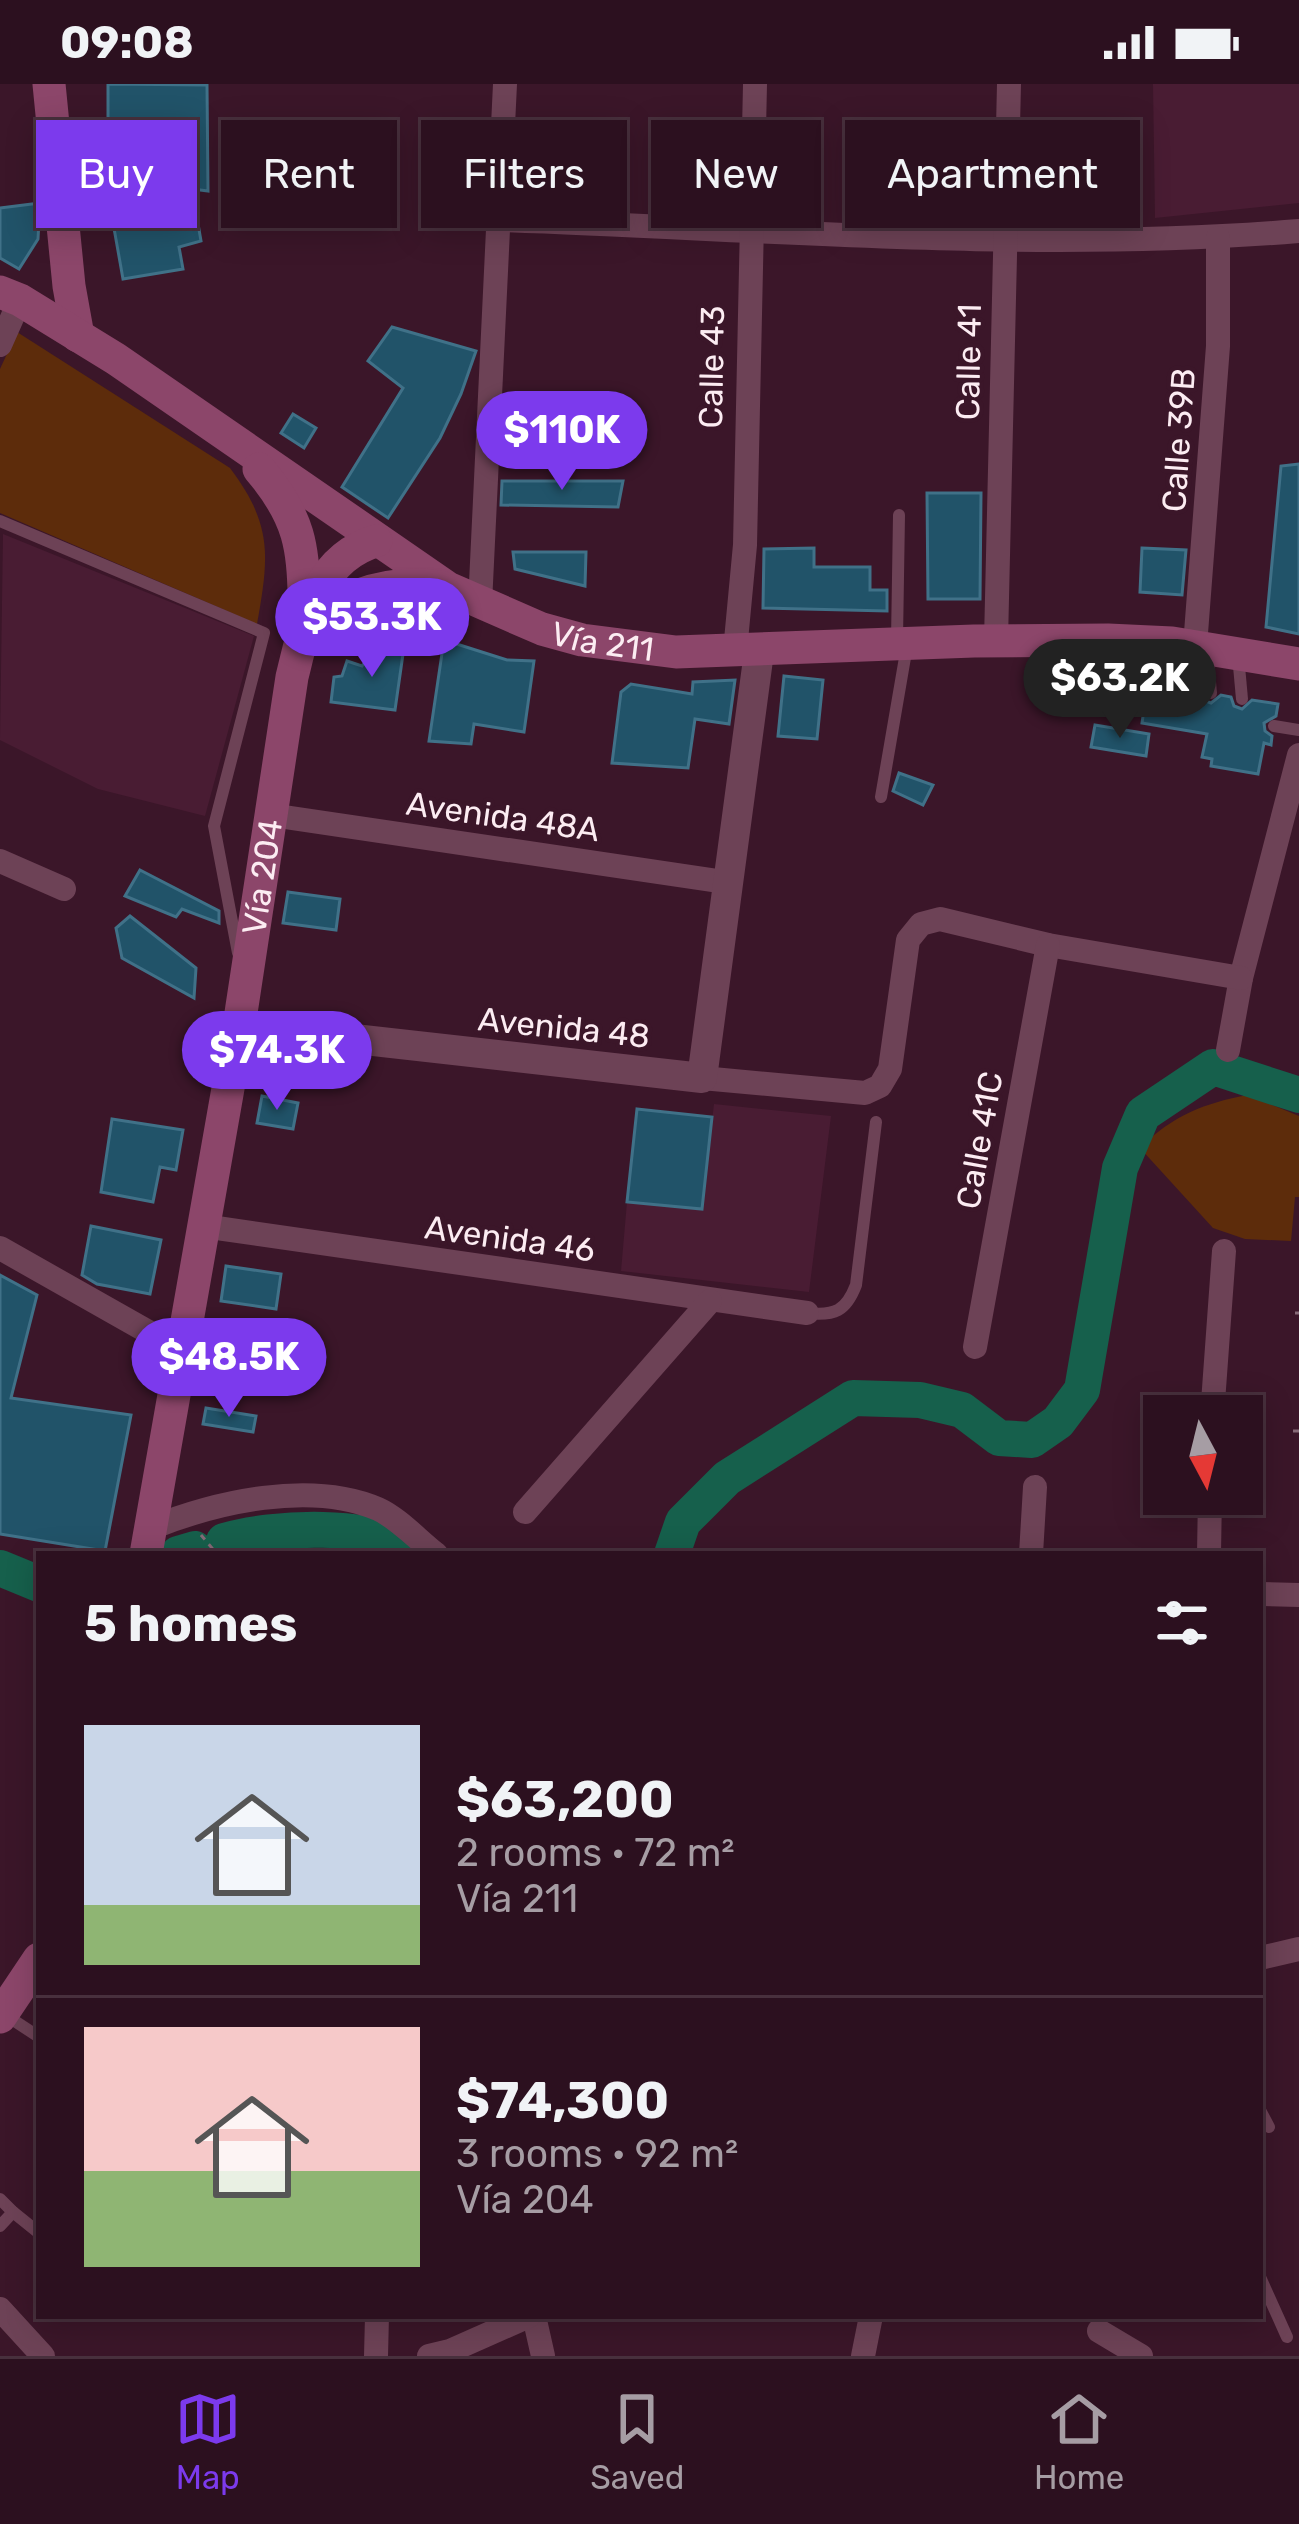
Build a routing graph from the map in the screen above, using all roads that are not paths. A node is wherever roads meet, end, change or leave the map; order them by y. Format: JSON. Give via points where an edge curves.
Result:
{"nodes":[{"id":1,"x":49,"y":84,"type":"edge"},
{"id":2,"x":505,"y":84,"type":"edge"},
{"id":3,"x":754,"y":84,"type":"edge"},
{"id":4,"x":1009,"y":84,"type":"edge"},
{"id":5,"x":504,"y":120,"type":"edge"},
{"id":6,"x":627,"y":225,"type":"edge"},
{"id":7,"x":500,"y":228,"type":"edge"},
{"id":8,"x":749,"y":229,"type":"junction"},
{"id":9,"x":1299,"y":231,"type":"edge"},
{"id":10,"x":66,"y":232,"type":"junction"},
{"id":11,"x":1218,"y":238,"type":"junction"},
{"id":12,"x":1004,"y":242,"type":"junction"},
{"id":13,"x":10,"y":296,"type":"edge"},
{"id":14,"x":78,"y":336,"type":"junction"},
{"id":15,"x":0,"y":345,"type":"edge"},
{"id":16,"x":116,"y":359,"type":"junction"},
{"id":17,"x":235,"y":440,"type":"junction"},
{"id":18,"x":898,"y":515,"type":"dead end"},
{"id":19,"x":0,"y":521,"type":"edge"},
{"id":20,"x":376,"y":541,"type":"junction"},
{"id":21,"x":448,"y":588,"type":"junction"},
{"id":22,"x":480,"y":604,"type":"junction"},
{"id":23,"x":304,"y":628,"type":"junction"},
{"id":24,"x":996,"y":640,"type":"junction"},
{"id":25,"x":902,"y":646,"type":"junction"},
{"id":26,"x":1203,"y":648,"type":"junction"},
{"id":27,"x":747,"y":652,"type":"junction"},
{"id":28,"x":1299,"y":664,"type":"edge"},
{"id":29,"x":1178,"y":688,"type":"dead end"},
{"id":30,"x":1211,"y":693,"type":"dead end"},
{"id":31,"x":1242,"y":698,"type":"dead end"},
{"id":32,"x":1274,"y":726,"type":"dead end"},
{"id":33,"x":1299,"y":730,"type":"edge"},
{"id":34,"x":1299,"y":755,"type":"edge"},
{"id":35,"x":881,"y":797,"type":"dead end"},
{"id":36,"x":271,"y":815,"type":"junction"},
{"id":37,"x":0,"y":860,"type":"edge"},
{"id":38,"x":725,"y":882,"type":"junction"},
{"id":39,"x":64,"y":889,"type":"dead end"},
{"id":40,"x":1048,"y":944,"type":"junction"},
{"id":41,"x":1241,"y":977,"type":"junction"},
{"id":42,"x":245,"y":989,"type":"junction"},
{"id":43,"x":239,"y":1026,"type":"junction"},
{"id":44,"x":1228,"y":1050,"type":"dead end"},
{"id":45,"x":702,"y":1078,"type":"junction"},
{"id":46,"x":876,"y":1123,"type":"dead end"},
{"id":47,"x":203,"y":1226,"type":"junction"},
{"id":48,"x":0,"y":1248,"type":"edge"},
{"id":49,"x":1224,"y":1251,"type":"dead end"},
{"id":50,"x":710,"y":1301,"type":"junction"},
{"id":51,"x":807,"y":1313,"type":"joint"},
{"id":52,"x":975,"y":1347,"type":"dead end"},
{"id":53,"x":182,"y":1351,"type":"junction"},
{"id":54,"x":1214,"y":1395,"type":"edge"},
{"id":55,"x":1035,"y":1487,"type":"dead end"},
{"id":56,"x":525,"y":1512,"type":"dead end"},
{"id":57,"x":1210,"y":1515,"type":"edge"},
{"id":58,"x":148,"y":1542,"type":"edge"},
{"id":59,"x":432,"y":1551,"type":"edge"},
{"id":60,"x":1031,"y":1551,"type":"edge"},
{"id":61,"x":1209,"y":1551,"type":"edge"},
{"id":62,"x":1263,"y":1594,"type":"edge"},
{"id":63,"x":1299,"y":1595,"type":"edge"},
{"id":64,"x":1299,"y":1949,"type":"edge"},
{"id":65,"x":1263,"y":1957,"type":"edge"},
{"id":66,"x":36,"y":1964,"type":"edge"},
{"id":67,"x":2,"y":2015,"type":"edge"},
{"id":68,"x":36,"y":2035,"type":"edge"},
{"id":69,"x":1263,"y":2116,"type":"edge"},
{"id":70,"x":1269,"y":2127,"type":"dead end"},
{"id":71,"x":0,"y":2199,"type":"edge"},
{"id":72,"x":13,"y":2212,"type":"junction"},
{"id":73,"x":0,"y":2226,"type":"edge"},
{"id":74,"x":36,"y":2231,"type":"edge"},
{"id":75,"x":1263,"y":2284,"type":"edge"},
{"id":76,"x":0,"y":2309,"type":"edge"},
{"id":77,"x":377,"y":2319,"type":"edge"},
{"id":78,"x":524,"y":2319,"type":"edge"},
{"id":79,"x":532,"y":2319,"type":"edge"},
{"id":80,"x":870,"y":2319,"type":"edge"},
{"id":81,"x":1102,"y":2323,"type":"edge"},
{"id":82,"x":1287,"y":2337,"type":"dead end"},
{"id":83,"x":44,"y":2356,"type":"edge"},
{"id":84,"x":376,"y":2356,"type":"edge"},
{"id":85,"x":429,"y":2356,"type":"edge"},
{"id":86,"x":543,"y":2356,"type":"edge"},
{"id":87,"x":863,"y":2356,"type":"edge"},
{"id":88,"x":1087,"y":2356,"type":"edge"},
{"id":89,"x":1141,"y":2356,"type":"edge"}],
"edges":[{"from":1,"to":10,"type":"main road"},
{"from":2,"to":5,"type":"street"},
{"from":3,"to":8,"type":"street","name":"Calle 43"},
{"from":4,"to":12,"type":"street","name":"Calle 41"},
{"from":6,"to":8,"type":"street"},
{"from":7,"to":22,"type":"street"},
{"from":8,"to":12,"type":"street"},
{"from":8,"to":27,"type":"street","name":"Calle 43"},
{"from":9,"to":11,"type":"street"},
{"from":10,"to":14,"type":"main road"},
{"from":10,"to":16,"type":"main road"},
{"from":11,"to":12,"type":"street"},
{"from":11,"to":26,"type":"street","name":"Calle 39B"},
{"from":12,"to":24,"type":"street","name":"Calle 41"},
{"from":13,"to":14,"type":"main road","name":"Vía 211"},
{"from":13,"to":15,"type":"street"},
{"from":14,"to":16,"type":"main road","name":"Vía 211"},
{"from":16,"to":17,"type":"main road","name":"Vía 211"},
{"from":17,"to":20,"type":"main road","name":"Vía 211"},
{"from":17,"to":23,"type":"main road","via":[[280,493],[298,529]]},
{"from":18,"to":25,"type":"lane"},
{"from":19,"to":42,"type":"lane","via":[[264,633],[214,826]]},
{"from":20,"to":21,"type":"main road","name":"Vía 211"},
{"from":20,"to":23,"type":"main road","name":"Vía 204","via":[[338,559]]},
{"from":21,"to":22,"type":"main road","name":"Vía 211"},
{"from":21,"to":23,"type":"main road","via":[[382,587],[340,602]]},
{"from":22,"to":27,"type":"main road","name":"Vía 211","via":[[622,649]]},
{"from":23,"to":36,"type":"main road","name":"Vía 204"},
{"from":24,"to":25,"type":"main road","name":"Vía 211"},
{"from":24,"to":26,"type":"main road","name":"Vía 211"},
{"from":25,"to":27,"type":"main road","name":"Vía 211"},
{"from":25,"to":35,"type":"lane"},
{"from":26,"to":28,"type":"main road","name":"Vía 211"},
{"from":26,"to":29,"type":"lane"},
{"from":26,"to":30,"type":"lane"},
{"from":26,"to":31,"type":"lane"},
{"from":27,"to":38,"type":"street","name":"Calle 43"},
{"from":32,"to":33,"type":"lane"},
{"from":34,"to":41,"type":"street"},
{"from":36,"to":38,"type":"street","name":"Avenida 48A"},
{"from":36,"to":42,"type":"main road","name":"Vía 204"},
{"from":37,"to":39,"type":"street"},
{"from":38,"to":45,"type":"street","name":"Calle 43"},
{"from":40,"to":41,"type":"street"},
{"from":40,"to":45,"type":"street","name":"Avenida 48","via":[[940,920],[921,924],[908,940],[890,1069],[865,1094]]},
{"from":40,"to":52,"type":"street","name":"Calle 41C"},
{"from":41,"to":44,"type":"street"},
{"from":42,"to":43,"type":"main road","name":"Vía 204"},
{"from":43,"to":45,"type":"street","name":"Avenida 48"},
{"from":43,"to":47,"type":"main road","name":"Vía 204"},
{"from":46,"to":51,"type":"lane","via":[[856,1285],[845,1308]]},
{"from":47,"to":50,"type":"street","name":"Avenida 46"},
{"from":47,"to":53,"type":"main road","name":"Vía 204"},
{"from":48,"to":53,"type":"street"},
{"from":49,"to":54,"type":"street"},
{"from":50,"to":51,"type":"street","name":"Avenida 46"},
{"from":50,"to":56,"type":"street"},
{"from":53,"to":58,"type":"main road","name":"Vía 204"},
{"from":55,"to":60,"type":"street"},
{"from":57,"to":61,"type":"street"},
{"from":58,"to":59,"type":"street","via":[[184,1515],[278,1497],[340,1497],[382,1510]]},
{"from":62,"to":63,"type":"street"},
{"from":64,"to":65,"type":"street"},
{"from":66,"to":67,"type":"main road"},
{"from":67,"to":68,"type":"lane"},
{"from":69,"to":70,"type":"lane"},
{"from":71,"to":72,"type":"lane"},
{"from":72,"to":73,"type":"lane"},
{"from":72,"to":74,"type":"lane"},
{"from":75,"to":82,"type":"lane"},
{"from":76,"to":83,"type":"street"},
{"from":77,"to":84,"type":"street"},
{"from":78,"to":85,"type":"street"},
{"from":79,"to":86,"type":"street"},
{"from":80,"to":87,"type":"street"},
{"from":81,"to":88,"type":"street"},
{"from":81,"to":89,"type":"street"}]}
